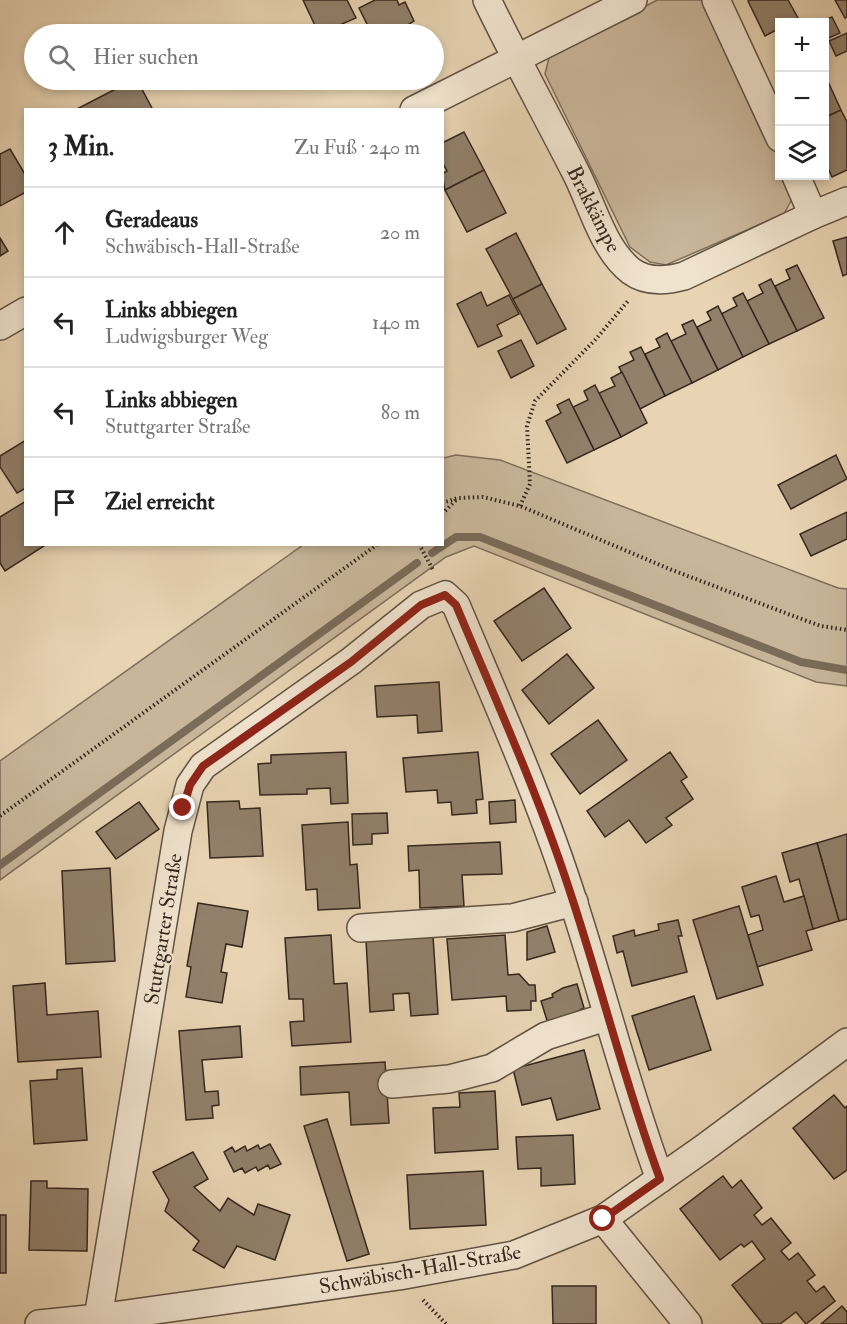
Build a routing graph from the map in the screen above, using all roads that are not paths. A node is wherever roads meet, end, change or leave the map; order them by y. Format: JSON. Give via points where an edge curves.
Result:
{"nodes":[{"id":1,"x":486,"y":0,"type":"edge"},
{"id":2,"x":633,"y":0,"type":"edge"},
{"id":3,"x":716,"y":0,"type":"edge"},
{"id":4,"x":515,"y":59,"type":"junction"},
{"id":5,"x":418,"y":108,"type":"edge"},
{"id":6,"x":775,"y":127,"type":"edge"},
{"id":7,"x":798,"y":180,"type":"edge"},
{"id":8,"x":847,"y":201,"type":"edge"},
{"id":9,"x":813,"y":215,"type":"junction"},
{"id":10,"x":24,"y":312,"type":"edge"},
{"id":11,"x":0,"y":326,"type":"edge"},
{"id":12,"x":574,"y":902,"type":"junction"},
{"id":13,"x":362,"y":928,"type":"dead end"},
{"id":14,"x":606,"y":1017,"type":"junction"},
{"id":15,"x":847,"y":1042,"type":"edge"},
{"id":16,"x":392,"y":1084,"type":"dead end"},
{"id":17,"x":660,"y":1179,"type":"junction"},
{"id":18,"x":603,"y":1219,"type":"junction"},
{"id":19,"x":98,"y":1318,"type":"junction"},
{"id":20,"x":39,"y":1324,"type":"edge"},
{"id":21,"x":688,"y":1324,"type":"edge"}],
"edges":[{"from":1,"to":4,"type":"street","name":"Brakkämpe"},
{"from":2,"to":4,"type":"street"},
{"from":3,"to":6,"type":"street"},
{"from":4,"to":5,"type":"street"},
{"from":4,"to":9,"type":"street","name":"Brakkämpe","via":[[609,243],[633,272],[668,280],[684,276]]},
{"from":7,"to":9,"type":"street"},
{"from":8,"to":9,"type":"street"},
{"from":10,"to":11,"type":"street"},
{"from":12,"to":13,"type":"street","via":[[512,918]]},
{"from":12,"to":14,"type":"street"},
{"from":12,"to":19,"type":"street","name":"Stuttgarter Straße","via":[[483,669],[456,605],[445,595],[421,605],[351,662],[203,766],[190,785],[178,831]]},
{"from":14,"to":16,"type":"street","via":[[546,1036],[492,1068],[449,1079]]},
{"from":14,"to":17,"type":"street"},
{"from":15,"to":17,"type":"street","name":"Schwäbisch-Hall-Straße"},
{"from":17,"to":18,"type":"street","name":"Schwäbisch-Hall-Straße"},
{"from":18,"to":19,"type":"street","name":"Schwäbisch-Hall-Straße","via":[[514,1255],[399,1276]]},
{"from":18,"to":21,"type":"street"},
{"from":19,"to":20,"type":"street","name":"Schwäbisch-Hall-Straße"}]}
